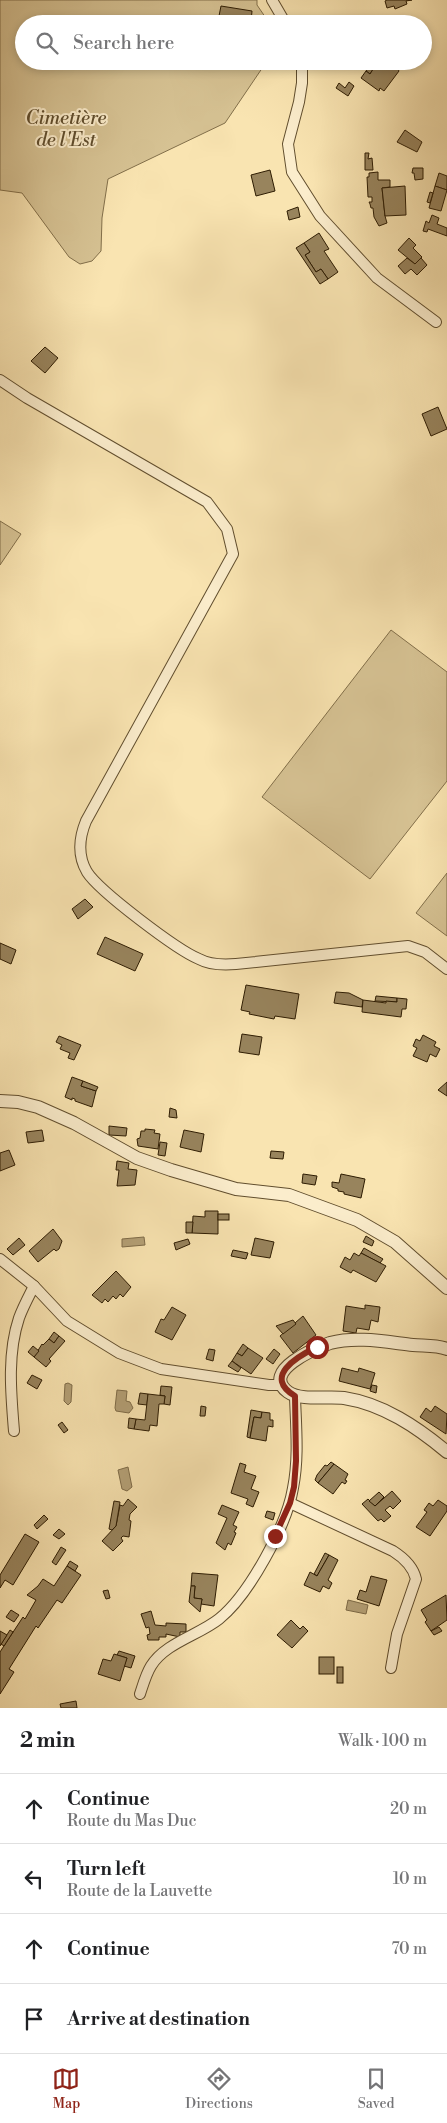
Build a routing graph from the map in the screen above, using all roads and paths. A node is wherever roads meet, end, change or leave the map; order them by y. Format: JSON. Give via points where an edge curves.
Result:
{"nodes":[{"id":1,"x":272,"y":0,"type":"edge"},
{"id":2,"x":281,"y":15,"type":"edge"},
{"id":3,"x":302,"y":70,"type":"edge"},
{"id":4,"x":436,"y":322,"type":"dead end"},
{"id":5,"x":0,"y":380,"type":"edge"},
{"id":6,"x":447,"y":969,"type":"edge"},
{"id":7,"x":0,"y":1101,"type":"edge"},
{"id":8,"x":0,"y":1259,"type":"edge"},
{"id":9,"x":34,"y":1286,"type":"junction"},
{"id":10,"x":447,"y":1288,"type":"edge"},
{"id":11,"x":447,"y":1349,"type":"edge"},
{"id":12,"x":282,"y":1385,"type":"junction"},
{"id":13,"x":295,"y":1396,"type":"junction"},
{"id":14,"x":14,"y":1431,"type":"dead end"},
{"id":15,"x":447,"y":1452,"type":"edge"},
{"id":16,"x":290,"y":1503,"type":"junction"},
{"id":17,"x":391,"y":1668,"type":"dead end"},
{"id":18,"x":140,"y":1694,"type":"dead end"}],
"edges":[{"from":1,"to":2,"type":"street"},
{"from":3,"to":4,"type":"street","via":[[299,102],[288,144],[292,172],[320,216],[377,278]]},
{"from":5,"to":6,"type":"street","via":[[207,502],[227,529],[233,554],[86,821],[79,850],[88,873],[142,921],[199,960],[221,965],[236,964],[408,946],[424,952]]},
{"from":7,"to":10,"type":"street","via":[[18,1102],[45,1110],[137,1158],[171,1170],[236,1189],[289,1195],[357,1220],[395,1242]]},
{"from":8,"to":9,"type":"street"},
{"from":9,"to":12,"type":"street","via":[[67,1322],[119,1353],[161,1369],[269,1386]]},
{"from":9,"to":14,"type":"street","via":[[19,1318],[13,1347],[10,1374]]},
{"from":11,"to":12,"type":"street","via":[[342,1340],[303,1354],[286,1368],[281,1376]]},
{"from":12,"to":13,"type":"street"},
{"from":13,"to":15,"type":"street","via":[[344,1398],[366,1403],[408,1422]]},
{"from":13,"to":16,"type":"street","via":[[296,1461]]},
{"from":16,"to":17,"type":"street","via":[[393,1551],[414,1572],[416,1579],[397,1634]]},
{"from":16,"to":18,"type":"street","via":[[264,1559],[239,1598],[221,1618],[168,1649],[151,1665]]}]}
